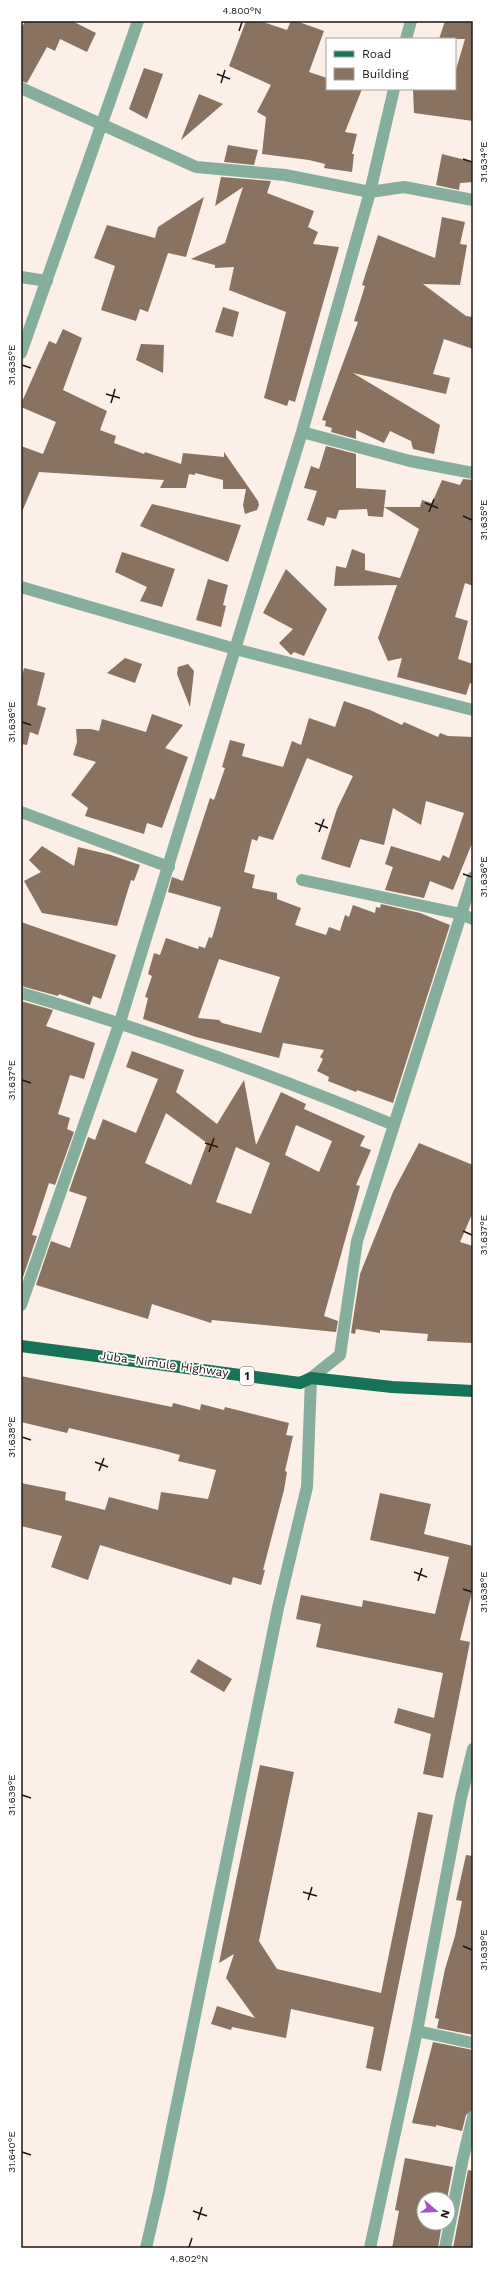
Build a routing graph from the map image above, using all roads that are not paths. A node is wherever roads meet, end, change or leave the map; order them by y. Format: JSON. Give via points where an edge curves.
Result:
{"nodes":[{"id":1,"x":138,"y":21,"type":"edge"},
{"id":2,"x":411,"y":21,"type":"edge"},
{"id":3,"x":406,"y":38,"type":"edge"},
{"id":4,"x":21,"y":88,"type":"edge"},
{"id":5,"x":394,"y":90,"type":"edge"},
{"id":6,"x":101,"y":123,"type":"junction"},
{"id":7,"x":370,"y":192,"type":"junction"},
{"id":8,"x":473,"y":200,"type":"edge"},
{"id":9,"x":21,"y":277,"type":"edge"},
{"id":10,"x":47,"y":281,"type":"junction"},
{"id":11,"x":21,"y":354,"type":"edge"},
{"id":12,"x":302,"y":432,"type":"junction"},
{"id":13,"x":473,"y":473,"type":"edge"},
{"id":14,"x":21,"y":587,"type":"edge"},
{"id":15,"x":235,"y":649,"type":"junction"},
{"id":16,"x":473,"y":710,"type":"edge"},
{"id":17,"x":21,"y":812,"type":"edge"},
{"id":18,"x":169,"y":867,"type":"junction"},
{"id":19,"x":473,"y":877,"type":"edge"},
{"id":20,"x":302,"y":880,"type":"dead end"},
{"id":21,"x":461,"y":914,"type":"junction"},
{"id":22,"x":473,"y":919,"type":"edge"},
{"id":23,"x":21,"y":993,"type":"edge"},
{"id":24,"x":120,"y":1022,"type":"junction"},
{"id":25,"x":394,"y":1125,"type":"junction"},
{"id":26,"x":21,"y":1305,"type":"edge"},
{"id":27,"x":21,"y":1346,"type":"edge"},
{"id":28,"x":311,"y":1378,"type":"junction"},
{"id":29,"x":473,"y":1391,"type":"edge"},
{"id":30,"x":473,"y":1749,"type":"edge"},
{"id":31,"x":417,"y":2031,"type":"junction"},
{"id":32,"x":473,"y":2043,"type":"edge"},
{"id":33,"x":473,"y":2116,"type":"edge"},
{"id":34,"x":146,"y":2248,"type":"edge"},
{"id":35,"x":370,"y":2248,"type":"edge"},
{"id":36,"x":445,"y":2248,"type":"edge"}],
"edges":[{"from":1,"to":6,"type":"street"},
{"from":2,"to":3,"type":"street"},
{"from":4,"to":6,"type":"street"},
{"from":5,"to":7,"type":"street"},
{"from":6,"to":7,"type":"street","via":[[196,167],[285,175]]},
{"from":6,"to":10,"type":"street"},
{"from":7,"to":8,"type":"street","via":[[404,187]]},
{"from":7,"to":12,"type":"street"},
{"from":9,"to":10,"type":"street"},
{"from":10,"to":11,"type":"street"},
{"from":12,"to":13,"type":"street","via":[[410,461]]},
{"from":12,"to":15,"type":"street"},
{"from":14,"to":15,"type":"street"},
{"from":15,"to":16,"type":"street"},
{"from":15,"to":18,"type":"street"},
{"from":17,"to":18,"type":"street"},
{"from":18,"to":24,"type":"street"},
{"from":19,"to":21,"type":"street"},
{"from":20,"to":21,"type":"street"},
{"from":21,"to":22,"type":"street"},
{"from":21,"to":25,"type":"street"},
{"from":23,"to":24,"type":"street"},
{"from":24,"to":25,"type":"street","via":[[302,1088]]},
{"from":24,"to":26,"type":"street"},
{"from":25,"to":28,"type":"street","via":[[357,1241],[340,1355]]},
{"from":27,"to":28,"type":"main road","name":"Juba–Nimule Highway","number":"1","via":[[300,1383]]},
{"from":28,"to":29,"type":"main road","name":"Juba–Nimule Highway","number":"1","via":[[392,1387]]},
{"from":28,"to":34,"type":"street","via":[[307,1487],[278,1608]]},
{"from":30,"to":31,"type":"street","via":[[461,1798]]},
{"from":31,"to":32,"type":"street"},
{"from":31,"to":35,"type":"street"},
{"from":33,"to":36,"type":"street"}]}
